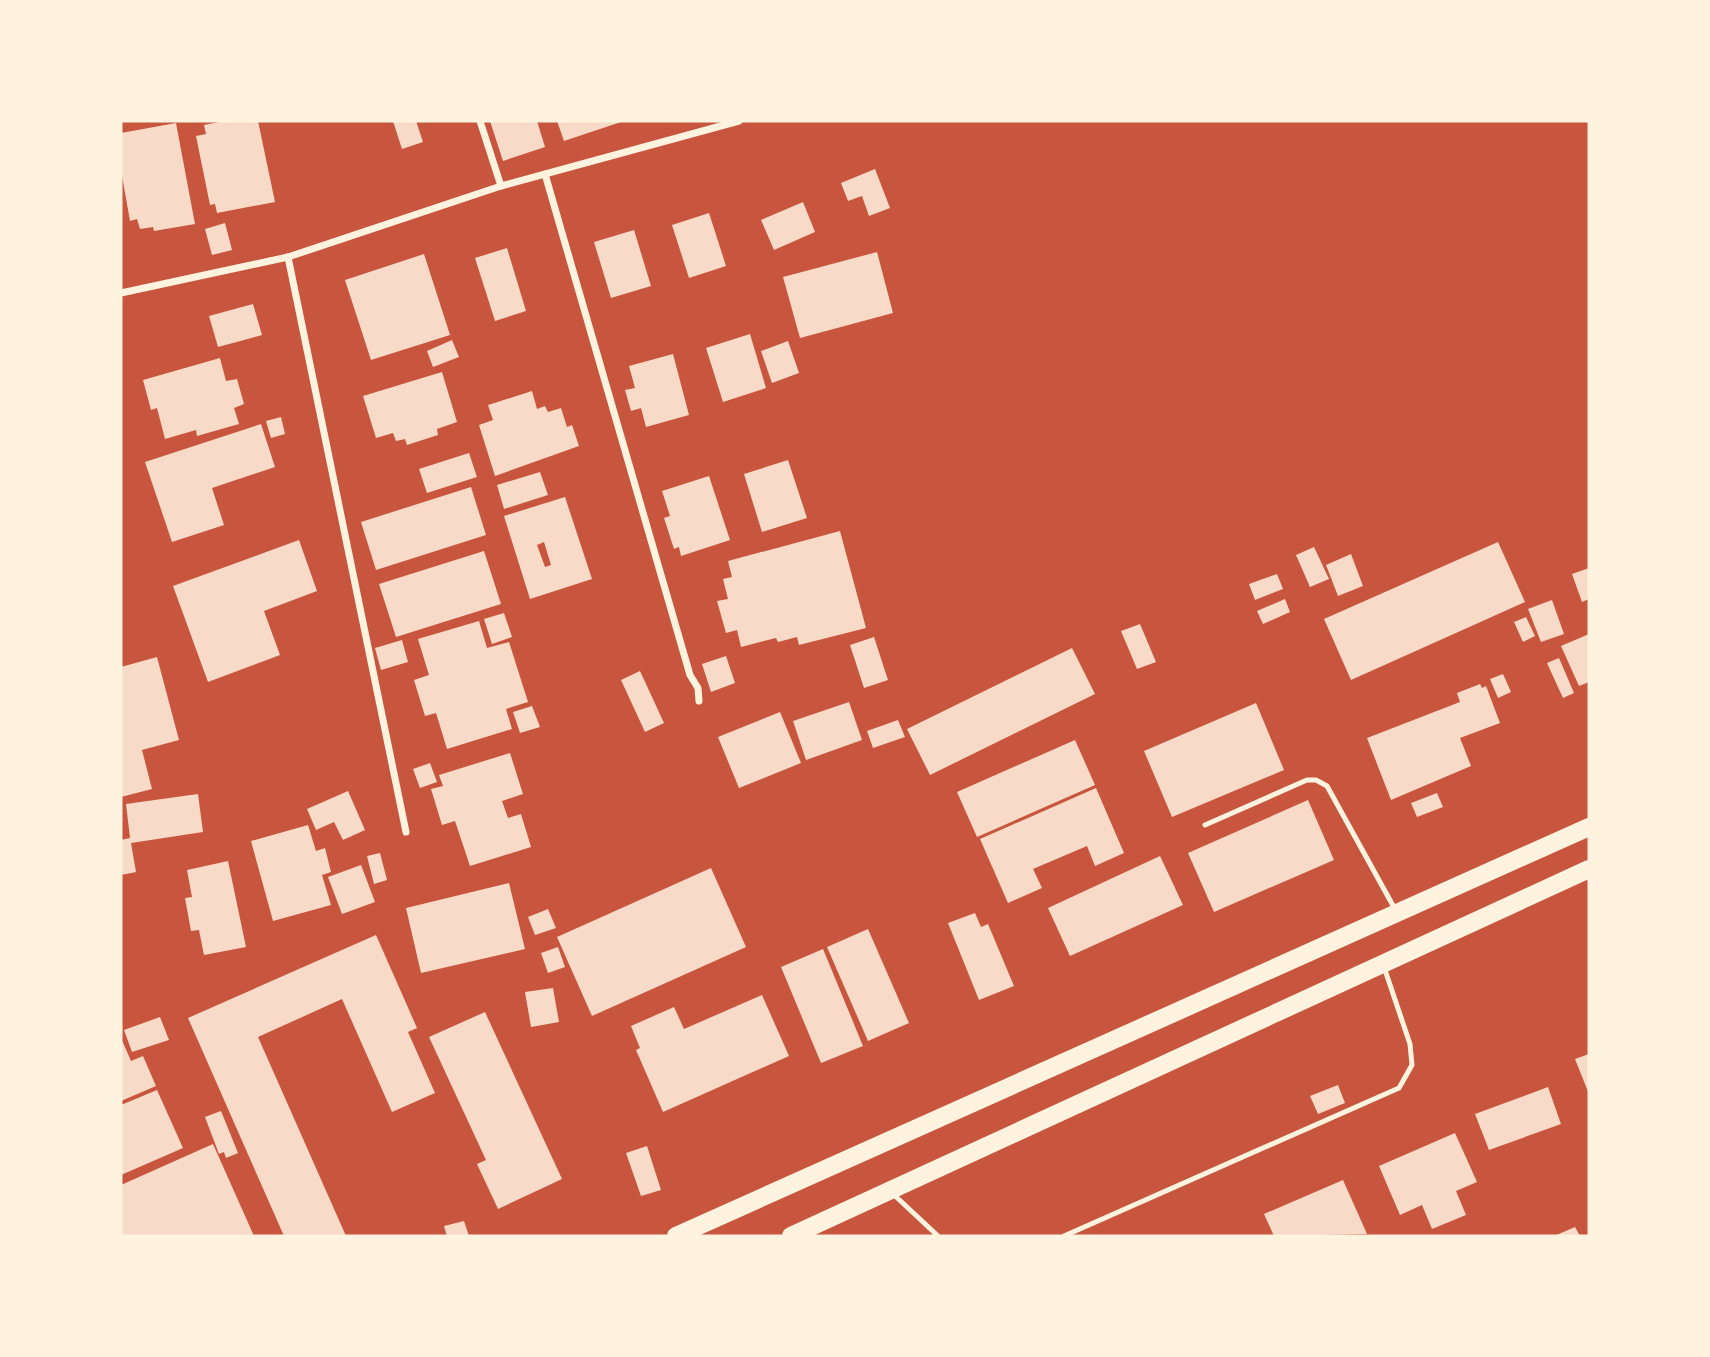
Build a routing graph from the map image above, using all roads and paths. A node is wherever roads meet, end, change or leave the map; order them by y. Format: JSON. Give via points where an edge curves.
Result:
{"nodes":[{"id":1,"x":480,"y":121,"type":"edge"},
{"id":2,"x":739,"y":121,"type":"edge"},
{"id":3,"x":545,"y":174,"type":"junction"},
{"id":4,"x":501,"y":186,"type":"junction"},
{"id":5,"x":288,"y":257,"type":"junction"},
{"id":6,"x":121,"y":293,"type":"edge"},
{"id":7,"x":699,"y":701,"type":"dead end"},
{"id":8,"x":1205,"y":825,"type":"dead end"},
{"id":9,"x":1589,"y":827,"type":"edge"},
{"id":10,"x":406,"y":832,"type":"dead end"},
{"id":11,"x":1589,"y":869,"type":"edge"},
{"id":12,"x":1398,"y":914,"type":"junction"},
{"id":13,"x":1383,"y":964,"type":"junction"},
{"id":14,"x":888,"y":1190,"type":"junction"},
{"id":15,"x":676,"y":1236,"type":"edge"},
{"id":16,"x":790,"y":1236,"type":"edge"},
{"id":17,"x":938,"y":1236,"type":"edge"},
{"id":18,"x":1064,"y":1236,"type":"edge"}],
"edges":[{"from":1,"to":4,"type":"street"},
{"from":2,"to":3,"type":"street"},
{"from":3,"to":4,"type":"street"},
{"from":3,"to":7,"type":"street"},
{"from":4,"to":5,"type":"street"},
{"from":5,"to":6,"type":"street"},
{"from":5,"to":10,"type":"street"},
{"from":8,"to":12,"type":"lane","via":[[1315,780],[1327,786]]},
{"from":9,"to":12,"type":"main road"},
{"from":11,"to":13,"type":"main road"},
{"from":12,"to":15,"type":"main road"},
{"from":13,"to":14,"type":"main road"},
{"from":13,"to":18,"type":"lane","via":[[1412,1065],[1399,1088]]},
{"from":14,"to":16,"type":"main road"},
{"from":14,"to":17,"type":"lane"}]}
